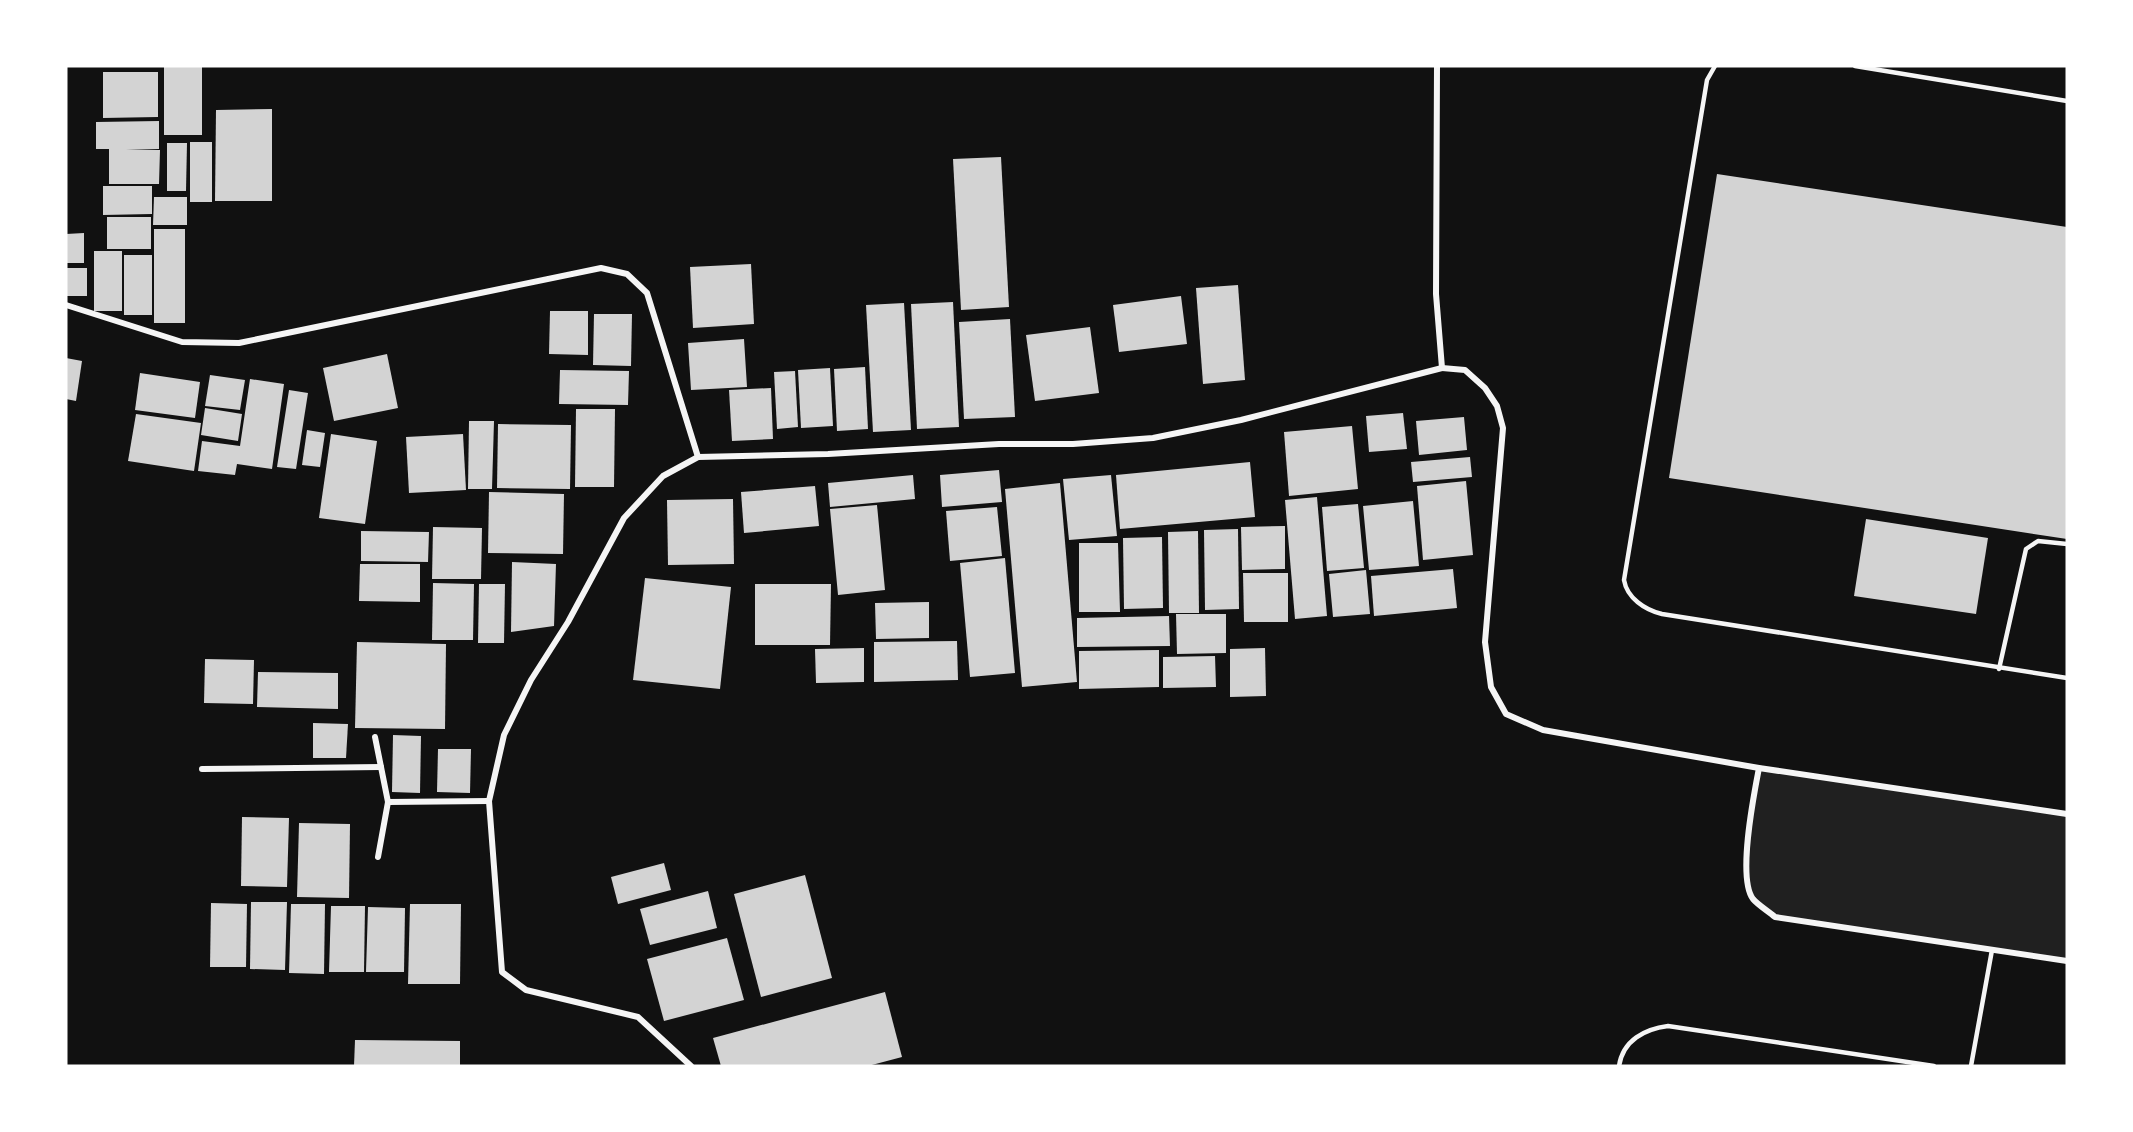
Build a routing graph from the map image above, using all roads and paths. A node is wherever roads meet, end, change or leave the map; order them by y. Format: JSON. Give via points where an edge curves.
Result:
{"nodes":[{"id":1,"x":1437,"y":66,"type":"edge"},
{"id":2,"x":1715,"y":66,"type":"edge"},
{"id":3,"x":1855,"y":66,"type":"edge"},
{"id":4,"x":2067,"y":100,"type":"edge"},
{"id":5,"x":66,"y":305,"type":"edge"},
{"id":6,"x":1442,"y":368,"type":"junction"},
{"id":7,"x":698,"y":457,"type":"junction"},
{"id":8,"x":2067,"y":544,"type":"edge"},
{"id":9,"x":1999,"y":669,"type":"junction"},
{"id":10,"x":2067,"y":678,"type":"edge"},
{"id":11,"x":375,"y":736,"type":"dead end"},
{"id":12,"x":381,"y":767,"type":"junction"},
{"id":13,"x":1759,"y":768,"type":"junction"},
{"id":14,"x":202,"y":769,"type":"dead end"},
{"id":15,"x":489,"y":801,"type":"junction"},
{"id":16,"x":388,"y":802,"type":"junction"},
{"id":17,"x":2067,"y":814,"type":"edge"},
{"id":18,"x":378,"y":857,"type":"dead end"},
{"id":19,"x":1992,"y":950,"type":"junction"},
{"id":20,"x":2067,"y":961,"type":"edge"},
{"id":21,"x":692,"y":1066,"type":"edge"},
{"id":22,"x":1619,"y":1066,"type":"edge"},
{"id":23,"x":1934,"y":1066,"type":"edge"},
{"id":24,"x":1971,"y":1066,"type":"edge"}],
"edges":[{"from":1,"to":6,"type":"street","via":[[1436,294]]},
{"from":2,"to":9,"type":"lane","via":[[1707,80],[1625,586],[1649,610],[1662,614]]},
{"from":3,"to":4,"type":"lane"},
{"from":5,"to":7,"type":"street","via":[[183,342],[239,344],[600,268],[627,274],[647,293]]},
{"from":6,"to":7,"type":"street","via":[[1241,420],[1153,438]]},
{"from":6,"to":13,"type":"street","via":[[1465,369],[1485,388],[1497,406],[1503,428],[1485,642],[1491,687],[1506,714],[1542,730]]},
{"from":7,"to":15,"type":"street","via":[[663,476],[624,518],[504,735]]},
{"from":8,"to":9,"type":"lane","via":[[2038,541],[2026,549]]},
{"from":9,"to":10,"type":"lane"},
{"from":11,"to":12,"type":"street"},
{"from":12,"to":14,"type":"street"},
{"from":12,"to":16,"type":"street"},
{"from":13,"to":17,"type":"street"},
{"from":13,"to":19,"type":"street","via":[[1745,869],[1752,898],[1775,916]]},
{"from":15,"to":16,"type":"street"},
{"from":15,"to":21,"type":"street","via":[[502,972],[526,990],[638,1017]]},
{"from":16,"to":18,"type":"street"},
{"from":19,"to":20,"type":"street"},
{"from":19,"to":24,"type":"lane"},
{"from":22,"to":23,"type":"lane","via":[[1620,1057],[1634,1038],[1647,1030],[1668,1026]]}]}
